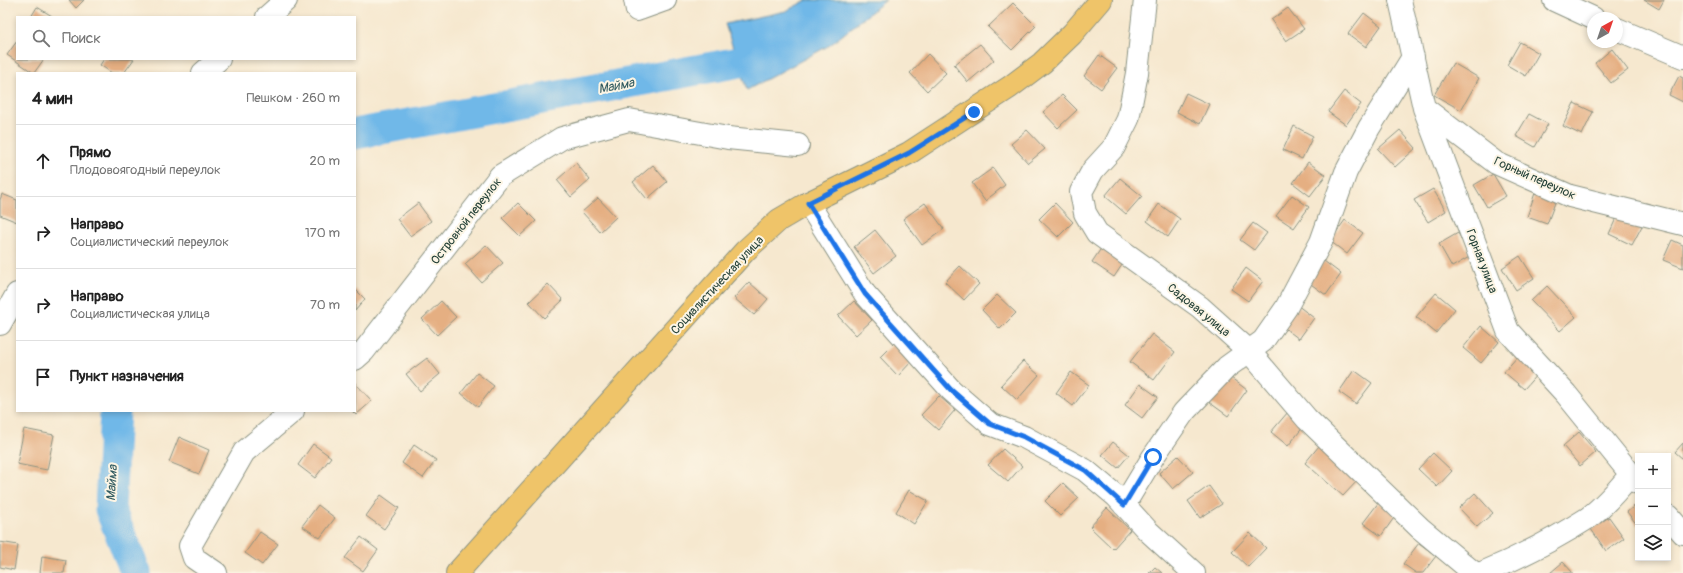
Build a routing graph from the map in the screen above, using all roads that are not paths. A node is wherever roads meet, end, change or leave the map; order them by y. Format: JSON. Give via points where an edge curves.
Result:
{"nodes":[{"id":1,"x":286,"y":0,"type":"edge"},
{"id":2,"x":665,"y":0,"type":"edge"},
{"id":3,"x":1101,"y":0,"type":"edge"},
{"id":4,"x":1145,"y":0,"type":"edge"},
{"id":5,"x":1400,"y":0,"type":"edge"},
{"id":6,"x":1554,"y":0,"type":"edge"},
{"id":7,"x":636,"y":5,"type":"edge"},
{"id":8,"x":1587,"y":15,"type":"edge"},
{"id":9,"x":268,"y":16,"type":"edge"},
{"id":10,"x":1623,"y":32,"type":"edge"},
{"id":11,"x":1413,"y":58,"type":"junction"},
{"id":12,"x":1683,"y":58,"type":"edge"},
{"id":13,"x":218,"y":60,"type":"edge"},
{"id":14,"x":204,"y":72,"type":"edge"},
{"id":15,"x":1424,"y":108,"type":"junction"},
{"id":16,"x":798,"y":145,"type":"dead end"},
{"id":17,"x":808,"y":203,"type":"junction"},
{"id":18,"x":1683,"y":224,"type":"edge"},
{"id":19,"x":16,"y":296,"type":"edge"},
{"id":20,"x":0,"y":324,"type":"edge"},
{"id":21,"x":1249,"y":351,"type":"junction"},
{"id":22,"x":356,"y":358,"type":"edge"},
{"id":23,"x":292,"y":412,"type":"edge"},
{"id":24,"x":1634,"y":479,"type":"edge"},
{"id":25,"x":1124,"y":505,"type":"junction"},
{"id":26,"x":1671,"y":519,"type":"edge"},
{"id":27,"x":1683,"y":533,"type":"edge"},
{"id":28,"x":216,"y":573,"type":"edge"},
{"id":29,"x":457,"y":573,"type":"edge"},
{"id":30,"x":1194,"y":573,"type":"edge"},
{"id":31,"x":1474,"y":573,"type":"edge"},
{"id":32,"x":1482,"y":573,"type":"edge"}],
"edges":[{"from":1,"to":9,"type":"street"},
{"from":2,"to":7,"type":"street"},
{"from":3,"to":17,"type":"main road","name":"Социалистическая улица","via":[[1072,34],[1042,63],[992,100],[909,153]]},
{"from":4,"to":21,"type":"street","name":"Садовая улица","via":[[1137,73],[1128,118],[1114,147],[1093,170],[1081,192],[1085,214],[1097,233],[1200,307]]},
{"from":5,"to":11,"type":"street","name":"Горная улица"},
{"from":6,"to":8,"type":"street"},
{"from":10,"to":12,"type":"street"},
{"from":11,"to":15,"type":"street","name":"Горная улица"},
{"from":11,"to":21,"type":"street","via":[[1369,128],[1346,172],[1321,242],[1304,277],[1262,341]]},
{"from":13,"to":14,"type":"street"},
{"from":15,"to":18,"type":"street","name":"Горный переулок","via":[[1496,162],[1556,190],[1570,196]]},
{"from":15,"to":24,"type":"street","name":"Горная улица","via":[[1508,331],[1566,394]]},
{"from":16,"to":22,"type":"street","name":"Островной переулок","via":[[728,138],[628,120],[562,138],[500,176]]},
{"from":17,"to":25,"type":"street","via":[[865,294],[951,390],[990,424],[1024,437],[1085,470]]},
{"from":17,"to":29,"type":"main road","name":"Социалистическая улица","via":[[779,220],[745,251]]},
{"from":19,"to":20,"type":"street"},
{"from":21,"to":25,"type":"street","via":[[1227,367],[1184,412]]},
{"from":21,"to":31,"type":"street","name":"Садовая улица","via":[[1307,419],[1420,528]]},
{"from":23,"to":28,"type":"street","via":[[244,452],[190,546],[194,558]]},
{"from":24,"to":32,"type":"street","via":[[1588,517],[1551,539]]},
{"from":25,"to":30,"type":"street"},
{"from":26,"to":27,"type":"street"}]}
